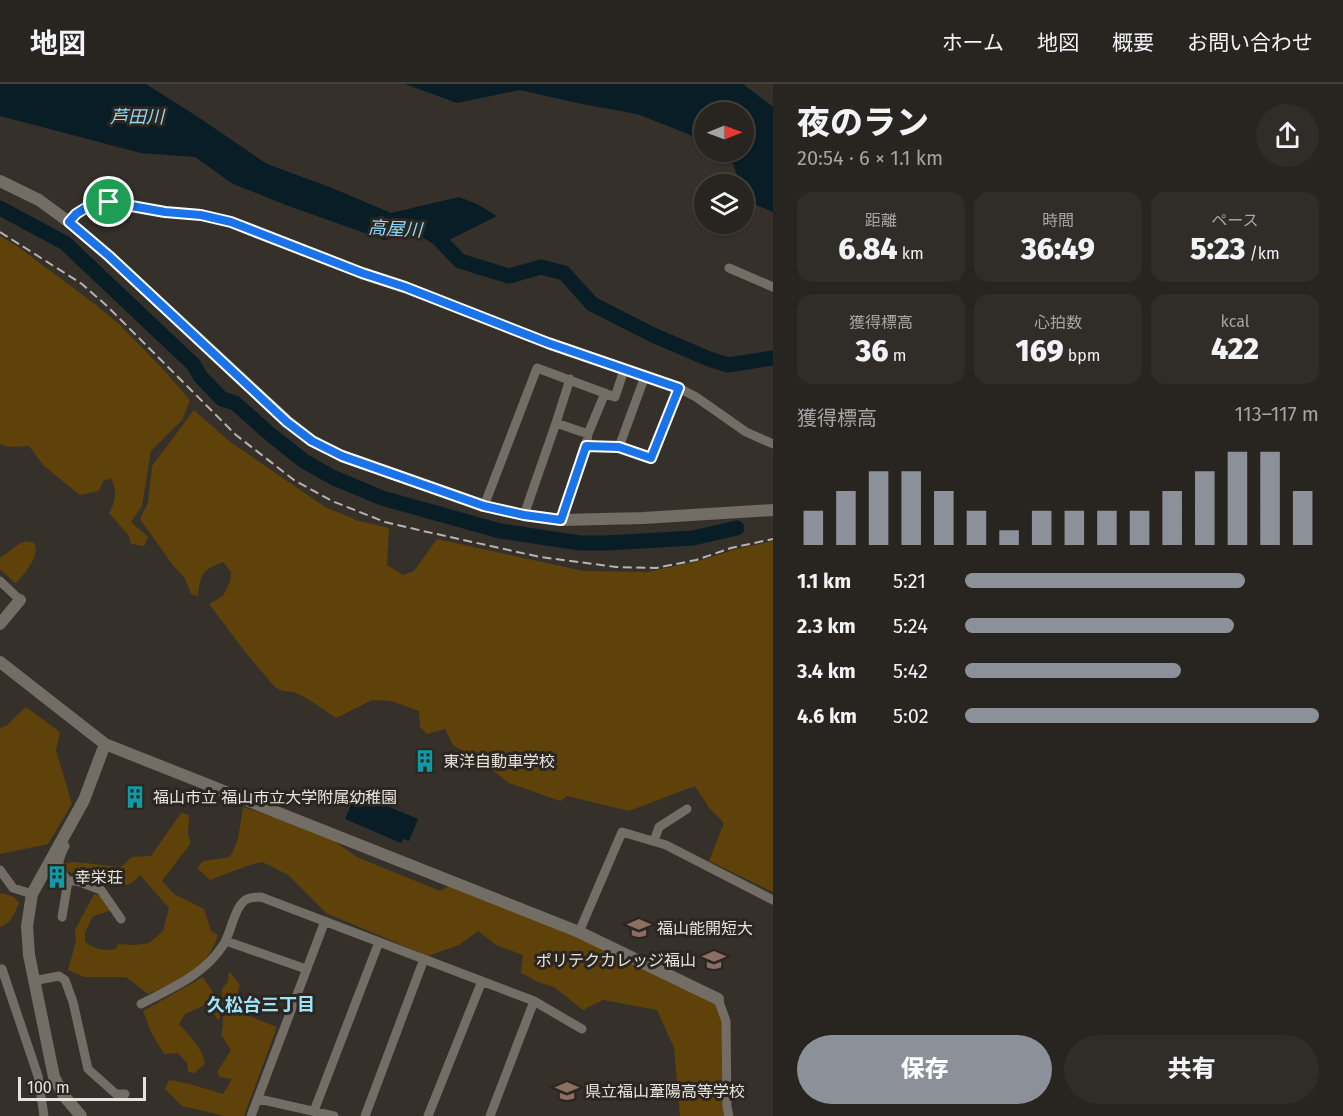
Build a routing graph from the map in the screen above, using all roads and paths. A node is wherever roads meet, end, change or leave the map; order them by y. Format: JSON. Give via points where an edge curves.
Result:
{"nodes":[{"id":1,"x":0,"y":181,"type":"edge"},
{"id":2,"x":69,"y":222,"type":"junction"},
{"id":3,"x":729,"y":268,"type":"dead end"},
{"id":4,"x":773,"y":286,"type":"edge"},
{"id":5,"x":624,"y":370,"type":"junction"},
{"id":6,"x":645,"y":376,"type":"junction"},
{"id":7,"x":570,"y":379,"type":"junction"},
{"id":8,"x":679,"y":388,"type":"junction"},
{"id":9,"x":605,"y":393,"type":"junction"},
{"id":10,"x":556,"y":423,"type":"junction"},
{"id":11,"x":588,"y":434,"type":"junction"},
{"id":12,"x":773,"y":444,"type":"edge"},
{"id":13,"x":586,"y":446,"type":"junction"},
{"id":14,"x":619,"y":447,"type":"junction"},
{"id":15,"x":484,"y":506,"type":"junction"},
{"id":16,"x":773,"y":510,"type":"edge"},
{"id":17,"x":524,"y":515,"type":"junction"},
{"id":18,"x":561,"y":520,"type":"junction"},
{"id":19,"x":0,"y":581,"type":"edge"},
{"id":20,"x":20,"y":600,"type":"joint"},
{"id":21,"x":0,"y":624,"type":"edge"},
{"id":22,"x":0,"y":662,"type":"edge"},
{"id":23,"x":105,"y":744,"type":"junction"},
{"id":24,"x":687,"y":809,"type":"dead end"},
{"id":25,"x":64,"y":837,"type":"junction"},
{"id":26,"x":654,"y":842,"type":"junction"},
{"id":27,"x":0,"y":870,"type":"edge"},
{"id":28,"x":68,"y":880,"type":"junction"},
{"id":29,"x":32,"y":894,"type":"junction"},
{"id":30,"x":773,"y":900,"type":"edge"},
{"id":31,"x":62,"y":917,"type":"dead end"},
{"id":32,"x":121,"y":919,"type":"dead end"},
{"id":33,"x":325,"y":921,"type":"junction"},
{"id":34,"x":579,"y":933,"type":"junction"},
{"id":35,"x":226,"y":941,"type":"junction"},
{"id":36,"x":379,"y":942,"type":"junction"},
{"id":37,"x":424,"y":959,"type":"junction"},
{"id":38,"x":0,"y":969,"type":"edge"},
{"id":39,"x":306,"y":969,"type":"junction"},
{"id":40,"x":33,"y":981,"type":"junction"},
{"id":41,"x":482,"y":981,"type":"junction"},
{"id":42,"x":718,"y":999,"type":"joint"},
{"id":43,"x":534,"y":1001,"type":"junction"},
{"id":44,"x":141,"y":1004,"type":"dead end"},
{"id":45,"x":582,"y":1029,"type":"dead end"},
{"id":46,"x":125,"y":1094,"type":"dead end"},
{"id":47,"x":258,"y":1099,"type":"junction"},
{"id":48,"x":314,"y":1112,"type":"junction"},
{"id":49,"x":44,"y":1116,"type":"edge"},
{"id":50,"x":81,"y":1116,"type":"edge"},
{"id":51,"x":251,"y":1116,"type":"edge"},
{"id":52,"x":334,"y":1116,"type":"edge"},
{"id":53,"x":365,"y":1116,"type":"edge"},
{"id":54,"x":428,"y":1116,"type":"edge"},
{"id":55,"x":490,"y":1116,"type":"edge"},
{"id":56,"x":729,"y":1116,"type":"edge"}],
"edges":[{"from":1,"to":2,"type":"street","via":[[39,200]]},
{"from":2,"to":5,"type":"street","via":[[95,202],[231,222]]},
{"from":2,"to":15,"type":"street","via":[[312,441],[342,456]]},
{"from":3,"to":4,"type":"street"},
{"from":5,"to":6,"type":"street"},
{"from":5,"to":9,"type":"street","via":[[615,397]]},
{"from":6,"to":8,"type":"street"},
{"from":6,"to":14,"type":"street"},
{"from":7,"to":9,"type":"street"},
{"from":7,"to":10,"type":"street"},
{"from":7,"to":15,"type":"street","via":[[537,368]]},
{"from":8,"to":12,"type":"street","via":[[746,432]]},
{"from":8,"to":14,"type":"street","via":[[651,458]]},
{"from":9,"to":11,"type":"street"},
{"from":10,"to":11,"type":"street"},
{"from":10,"to":17,"type":"street"},
{"from":11,"to":13,"type":"street"},
{"from":13,"to":14,"type":"street"},
{"from":13,"to":18,"type":"street"},
{"from":15,"to":17,"type":"street"},
{"from":16,"to":18,"type":"street"},
{"from":17,"to":18,"type":"street"},
{"from":19,"to":20,"type":"street"},
{"from":20,"to":21,"type":"street"},
{"from":22,"to":23,"type":"street"},
{"from":23,"to":25,"type":"street","via":[[84,800]]},
{"from":23,"to":34,"type":"street"},
{"from":24,"to":26,"type":"street","via":[[659,827]]},
{"from":25,"to":28,"type":"street","via":[[68,840],[58,859],[59,869]]},
{"from":25,"to":29,"type":"street"},
{"from":26,"to":30,"type":"street"},
{"from":26,"to":34,"type":"street","via":[[622,832]]},
{"from":27,"to":29,"type":"street","via":[[13,888]]},
{"from":28,"to":31,"type":"street"},
{"from":28,"to":32,"type":"street","via":[[101,890]]},
{"from":29,"to":40,"type":"street","via":[[27,926]]},
{"from":33,"to":35,"type":"street","via":[[261,897],[249,897],[242,902]]},
{"from":33,"to":36,"type":"street"},
{"from":33,"to":39,"type":"street"},
{"from":34,"to":42,"type":"street"},
{"from":35,"to":39,"type":"street"},
{"from":35,"to":44,"type":"street","via":[[205,967]]},
{"from":36,"to":37,"type":"street"},
{"from":36,"to":48,"type":"street"},
{"from":37,"to":41,"type":"street"},
{"from":37,"to":53,"type":"street"},
{"from":38,"to":49,"type":"street","via":[[38,1076]]},
{"from":39,"to":47,"type":"street"},
{"from":40,"to":46,"type":"street","via":[[59,976],[65,980],[88,1069],[116,1094]]},
{"from":40,"to":50,"type":"street","via":[[54,1077]]},
{"from":41,"to":43,"type":"street"},
{"from":41,"to":54,"type":"street"},
{"from":42,"to":56,"type":"street","via":[[726,1021]]},
{"from":43,"to":45,"type":"street"},
{"from":43,"to":55,"type":"street"},
{"from":47,"to":48,"type":"street"},
{"from":47,"to":51,"type":"street"},
{"from":48,"to":52,"type":"street"}]}
